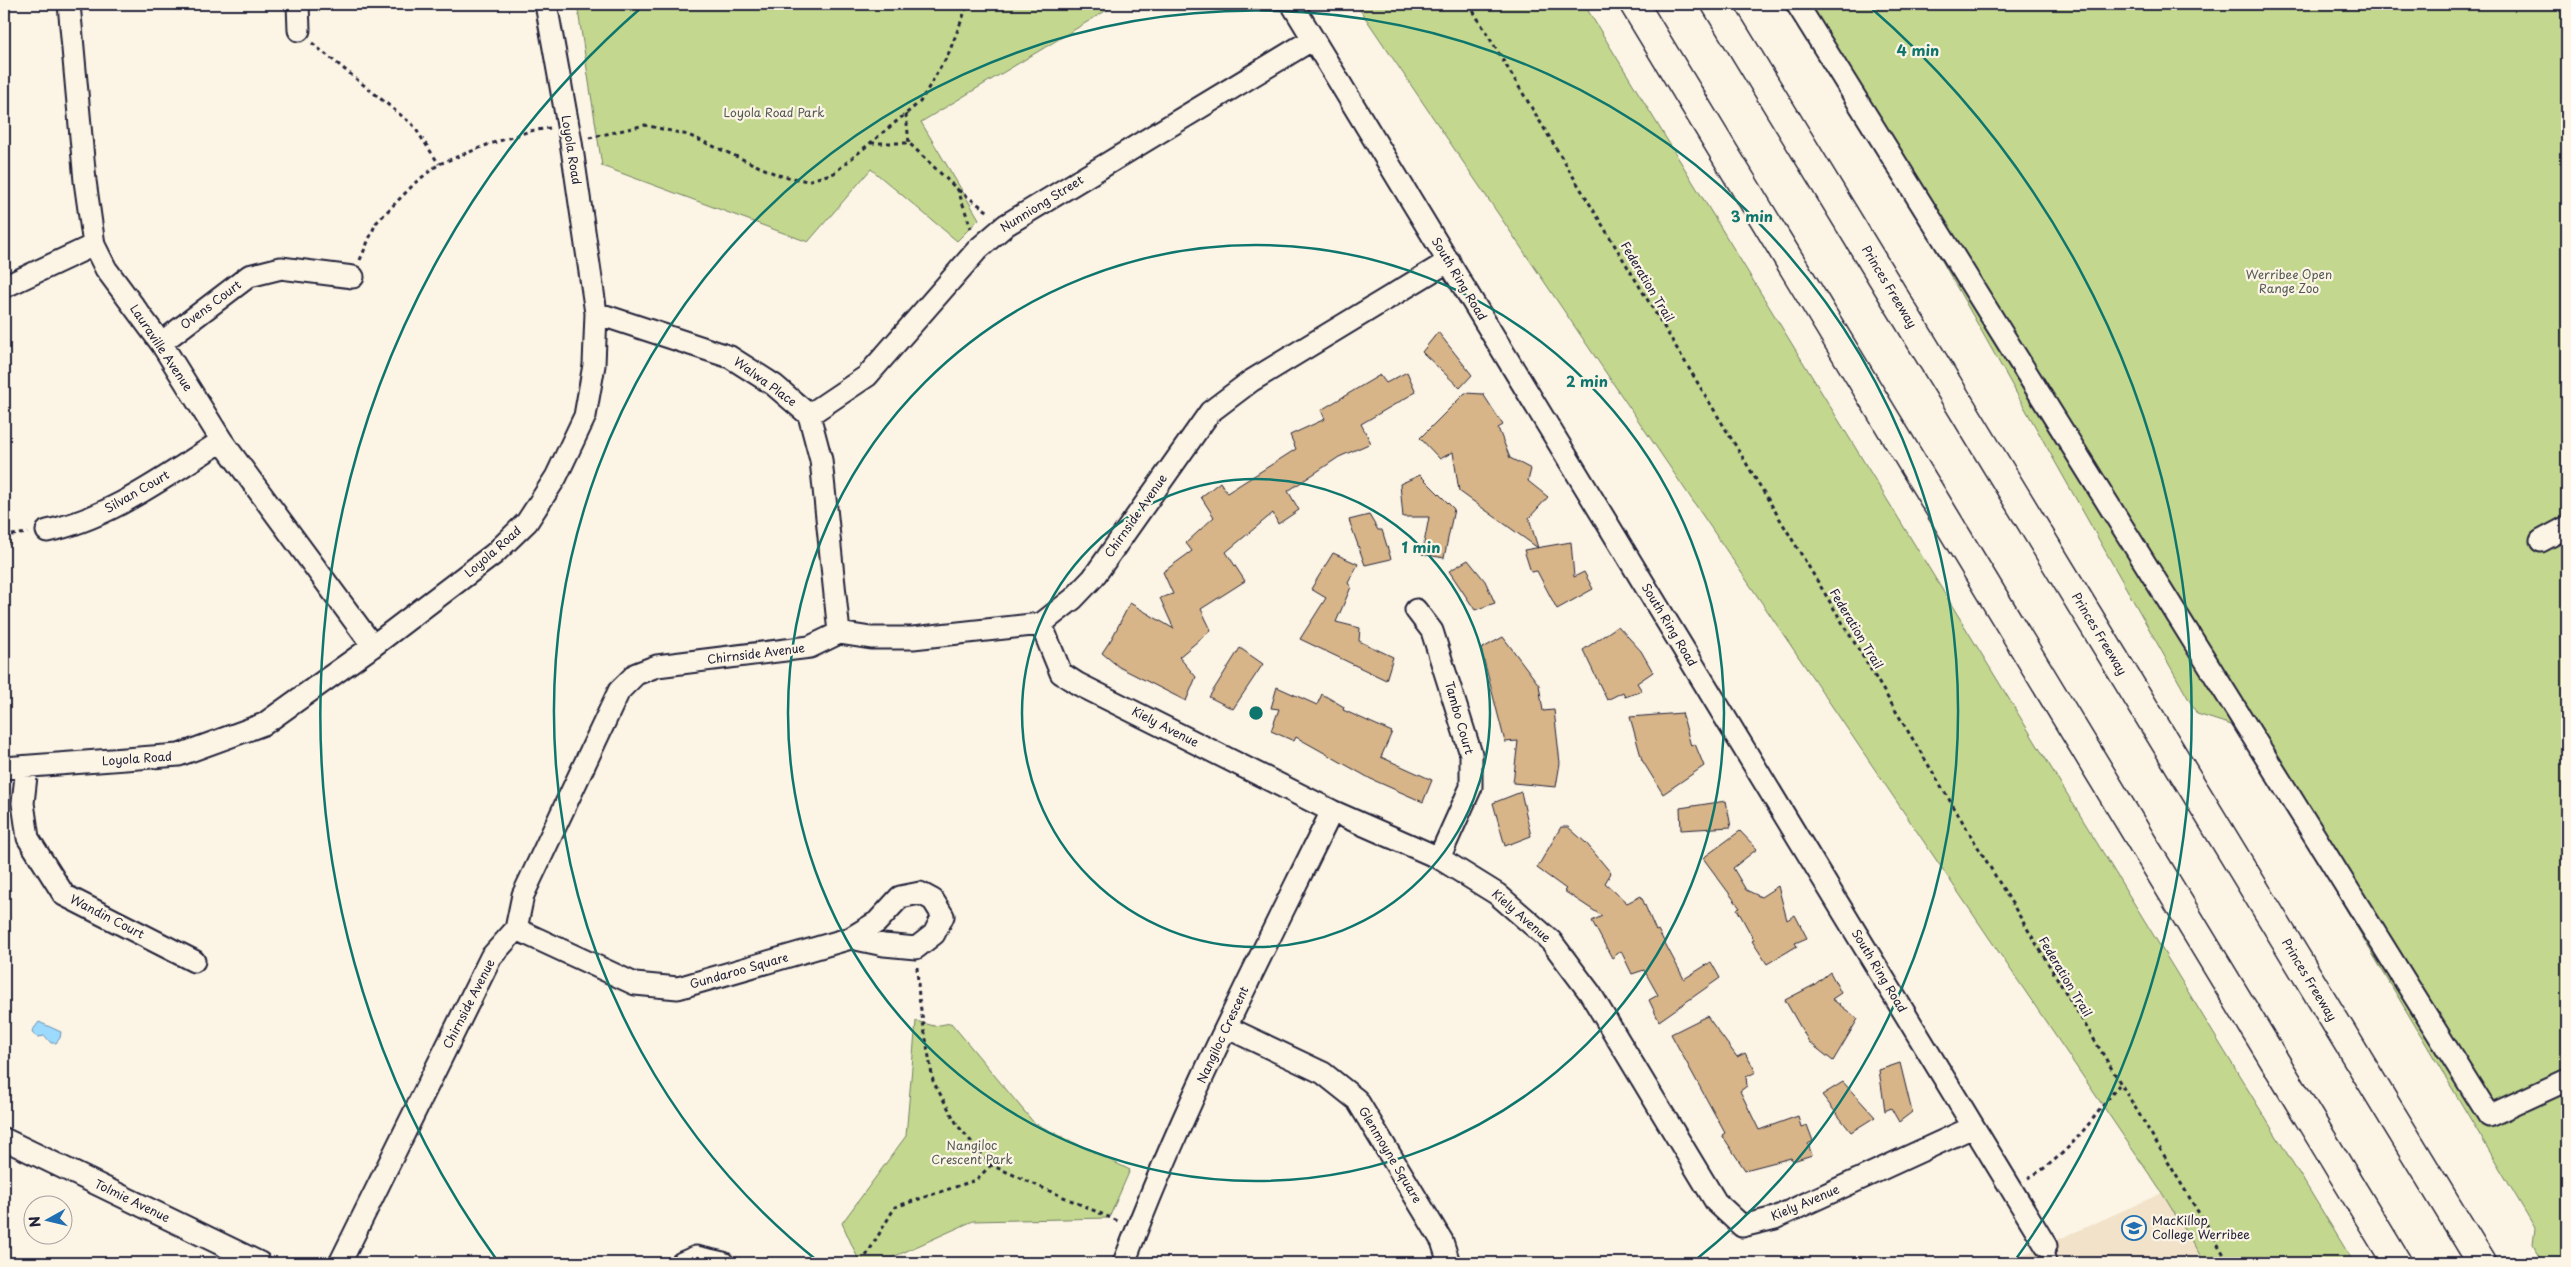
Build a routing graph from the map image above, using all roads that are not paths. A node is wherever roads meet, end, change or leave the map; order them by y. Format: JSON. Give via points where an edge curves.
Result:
{"nodes":[{"id":1,"x":69,"y":4,"type":"edge"},
{"id":2,"x":298,"y":4,"type":"edge"},
{"id":3,"x":546,"y":4,"type":"edge"},
{"id":4,"x":1292,"y":4,"type":"edge"},
{"id":5,"x":1634,"y":4,"type":"edge"},
{"id":6,"x":1716,"y":4,"type":"edge"},
{"id":7,"x":1797,"y":4,"type":"edge"},
{"id":8,"x":300,"y":30,"type":"road end"},
{"id":9,"x":1313,"y":39,"type":"junction"},
{"id":10,"x":94,"y":245,"type":"junction"},
{"id":11,"x":1449,"y":261,"type":"junction"},
{"id":12,"x":353,"y":277,"type":"road end"},
{"id":13,"x":4,"y":287,"type":"edge"},
{"id":14,"x":596,"y":313,"type":"junction"},
{"id":15,"x":161,"y":344,"type":"junction"},
{"id":16,"x":809,"y":415,"type":"junction"},
{"id":17,"x":222,"y":441,"type":"junction"},
{"id":18,"x":2567,"y":527,"type":"edge"},
{"id":19,"x":47,"y":531,"type":"dead end"},
{"id":20,"x":2542,"y":541,"type":"dead end"},
{"id":21,"x":1416,"y":610,"type":"dead end"},
{"id":22,"x":1041,"y":624,"type":"junction"},
{"id":23,"x":838,"y":633,"type":"junction"},
{"id":24,"x":373,"y":646,"type":"junction"},
{"id":25,"x":27,"y":767,"type":"junction"},
{"id":26,"x":4,"y":768,"type":"edge"},
{"id":27,"x":1332,"y":811,"type":"junction"},
{"id":28,"x":1439,"y":858,"type":"junction"},
{"id":29,"x":516,"y":929,"type":"junction"},
{"id":30,"x":851,"y":938,"type":"junction"},
{"id":31,"x":194,"y":961,"type":"dead end"},
{"id":32,"x":1226,"y":1028,"type":"junction"},
{"id":33,"x":2567,"y":1080,"type":"edge"},
{"id":34,"x":1973,"y":1127,"type":"junction"},
{"id":35,"x":4,"y":1139,"type":"edge"},
{"id":36,"x":2049,"y":1255,"type":"edge"},
{"id":37,"x":260,"y":1263,"type":"edge"},
{"id":38,"x":340,"y":1263,"type":"edge"},
{"id":39,"x":682,"y":1263,"type":"edge"},
{"id":40,"x":723,"y":1263,"type":"edge"},
{"id":41,"x":1124,"y":1263,"type":"edge"},
{"id":42,"x":1449,"y":1263,"type":"edge"},
{"id":43,"x":2397,"y":1263,"type":"edge"},
{"id":44,"x":2482,"y":1263,"type":"edge"}],
"edges":[{"from":1,"to":10,"type":"street","name":"Lauraville Avenue"},
{"from":2,"to":8,"type":"street"},
{"from":3,"to":14,"type":"street","name":"Loyola Road"},
{"from":4,"to":9,"type":"street","name":"South Ring Road"},
{"from":5,"to":43,"type":"highway"},
{"from":6,"to":44,"type":"highway","name":"Princes Freeway"},
{"from":7,"to":33,"type":"street","via":[[2488,1116]]},
{"from":9,"to":11,"type":"street","name":"South Ring Road"},
{"from":9,"to":16,"type":"street","name":"Nunniong Street","via":[[1006,225],[978,249],[867,376]]},
{"from":10,"to":13,"type":"street"},
{"from":10,"to":15,"type":"street","name":"Lauraville Avenue","via":[[106,269]]},
{"from":11,"to":22,"type":"street","name":"Chirnside Avenue","via":[[1251,381],[1210,412],[1093,578]]},
{"from":11,"to":34,"type":"street","name":"South Ring Road"},
{"from":12,"to":15,"type":"street","name":"Ovens Court","via":[[281,268],[249,276]]},
{"from":14,"to":16,"type":"street","name":"Walwa Place","via":[[730,357],[774,385]]},
{"from":14,"to":24,"type":"street","name":"Loyola Road","via":[[594,365],[585,416],[556,477],[527,522],[494,554]]},
{"from":15,"to":17,"type":"street","name":"Lauraville Avenue"},
{"from":16,"to":23,"type":"street","name":"Walwa Place","via":[[821,460]]},
{"from":17,"to":19,"type":"street","name":"Silvan Court","via":[[120,503],[75,525]]},
{"from":17,"to":24,"type":"street","name":"Lauraville Avenue"},
{"from":18,"to":20,"type":"street"},
{"from":21,"to":28,"type":"street","name":"Tambo Court","via":[[1432,631],[1471,754],[1470,787]]},
{"from":22,"to":23,"type":"street","via":[[913,638],[871,638]]},
{"from":22,"to":27,"type":"street","name":"Kiely Avenue","via":[[1060,673]]},
{"from":23,"to":29,"type":"street","name":"Chirnside Avenue","via":[[810,647],[657,666],[636,674],[619,691],[523,895]]},
{"from":24,"to":25,"type":"street","name":"Loyola Road","via":[[264,724],[179,756]]},
{"from":25,"to":26,"type":"street","name":"Loyola Road"},
{"from":25,"to":31,"type":"street","name":"Wandin Court","via":[[23,803],[28,838],[64,895]]},
{"from":27,"to":28,"type":"street","name":"Kiely Avenue"},
{"from":27,"to":32,"type":"street","name":"Nangiloc Crescent"},
{"from":28,"to":34,"type":"street","name":"Kiely Avenue","via":[[1497,894],[1551,941],[1590,993],[1716,1202],[1742,1226],[1775,1218]]},
{"from":29,"to":30,"type":"street","name":"Gundaroo Square","via":[[635,984],[678,988]]},
{"from":29,"to":38,"type":"street","name":"Chirnside Avenue","via":[[491,958]]},
{"from":30,"to":30,"type":"street","name":"Gundaroo Square","via":[[916,948],[934,934],[943,916],[933,900],[920,893],[900,897],[878,922]]},
{"from":32,"to":41,"type":"street","name":"Nangiloc Crescent","via":[[1153,1188]]},
{"from":32,"to":42,"type":"street","name":"Glenmoyne Square","via":[[1323,1073],[1357,1100],[1442,1241]]},
{"from":34,"to":36,"type":"street","name":"South Ring Road"},
{"from":35,"to":37,"type":"street","name":"Tolmie Avenue"},
{"from":39,"to":40,"type":"street","via":[[696,1257]]}]}
